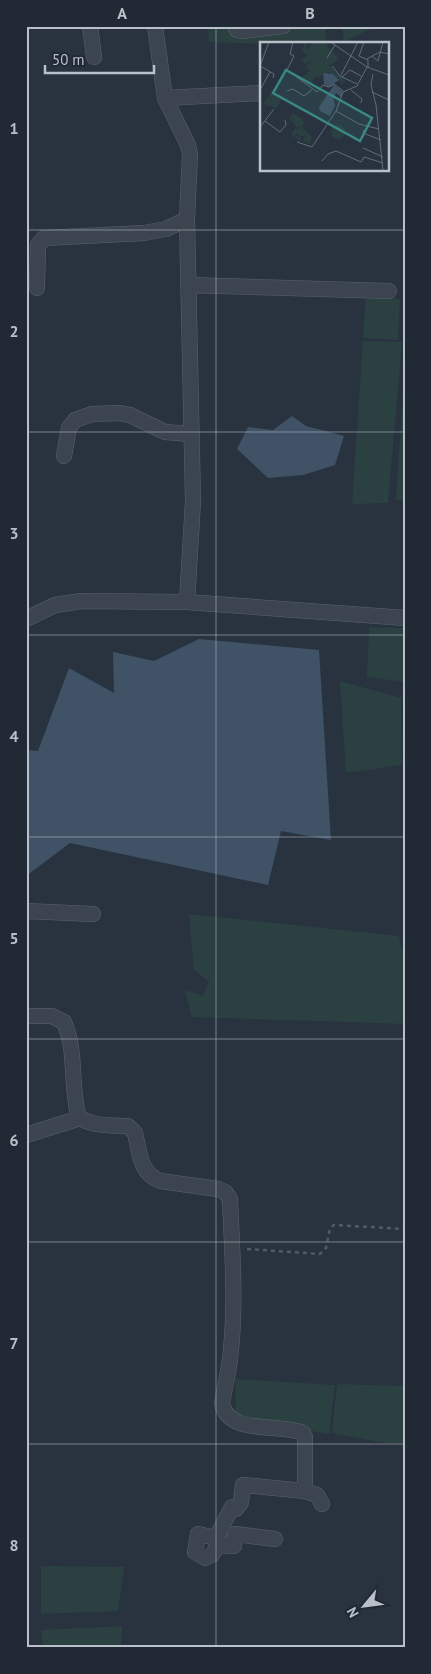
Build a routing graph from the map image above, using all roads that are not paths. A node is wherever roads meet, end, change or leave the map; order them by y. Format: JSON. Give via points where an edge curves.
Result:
{"nodes":[{"id":1,"x":90,"y":26,"type":"edge"},
{"id":2,"x":155,"y":26,"type":"edge"},
{"id":3,"x":235,"y":26,"type":"edge"},
{"id":4,"x":284,"y":26,"type":"edge"},
{"id":5,"x":94,"y":56,"type":"dead end"},
{"id":6,"x":260,"y":93,"type":"edge"},
{"id":7,"x":165,"y":98,"type":"junction"},
{"id":8,"x":187,"y":219,"type":"junction"},
{"id":9,"x":188,"y":286,"type":"junction"},
{"id":10,"x":36,"y":288,"type":"dead end"},
{"id":11,"x":388,"y":291,"type":"dead end"},
{"id":12,"x":190,"y":434,"type":"junction"},
{"id":13,"x":64,"y":456,"type":"dead end"},
{"id":14,"x":187,"y":602,"type":"junction"},
{"id":15,"x":405,"y":618,"type":"edge"},
{"id":16,"x":26,"y":619,"type":"edge"},
{"id":17,"x":26,"y":910,"type":"edge"},
{"id":18,"x":93,"y":914,"type":"dead end"},
{"id":19,"x":26,"y":1016,"type":"edge"},
{"id":20,"x":78,"y":1116,"type":"junction"},
{"id":21,"x":26,"y":1135,"type":"edge"},
{"id":22,"x":305,"y":1491,"type":"junction"},
{"id":23,"x":322,"y":1504,"type":"dead end"},
{"id":24,"x":275,"y":1539,"type":"dead end"}],
"edges":[{"from":1,"to":5,"type":"street"},
{"from":2,"to":7,"type":"street"},
{"from":3,"to":4,"type":"street","via":[[242,31]]},
{"from":6,"to":7,"type":"street"},
{"from":7,"to":8,"type":"street","via":[[190,154]]},
{"from":8,"to":9,"type":"street"},
{"from":8,"to":10,"type":"street","via":[[166,229],[144,233],[44,238],[38,245]]},
{"from":9,"to":11,"type":"street"},
{"from":9,"to":12,"type":"street"},
{"from":12,"to":13,"type":"street","via":[[165,432],[130,415],[92,414],[75,420],[69,428]]},
{"from":12,"to":14,"type":"street","via":[[193,501]]},
{"from":14,"to":15,"type":"street"},
{"from":14,"to":16,"type":"street","via":[[81,601],[55,604]]},
{"from":17,"to":18,"type":"street"},
{"from":19,"to":20,"type":"street","via":[[52,1016],[64,1022],[71,1042],[73,1091]]},
{"from":20,"to":21,"type":"street"},
{"from":20,"to":22,"type":"street","via":[[92,1123],[132,1129],[143,1166],[151,1178],[226,1192],[230,1199],[232,1335],[223,1408],[230,1418],[246,1425],[303,1433]]},
{"from":22,"to":23,"type":"street","via":[[317,1495]]},
{"from":22,"to":24,"type":"street","via":[[242,1485],[241,1502],[236,1509],[232,1507],[216,1538],[198,1534],[195,1552],[205,1558],[212,1555],[218,1545],[234,1546],[235,1534]]}]}
